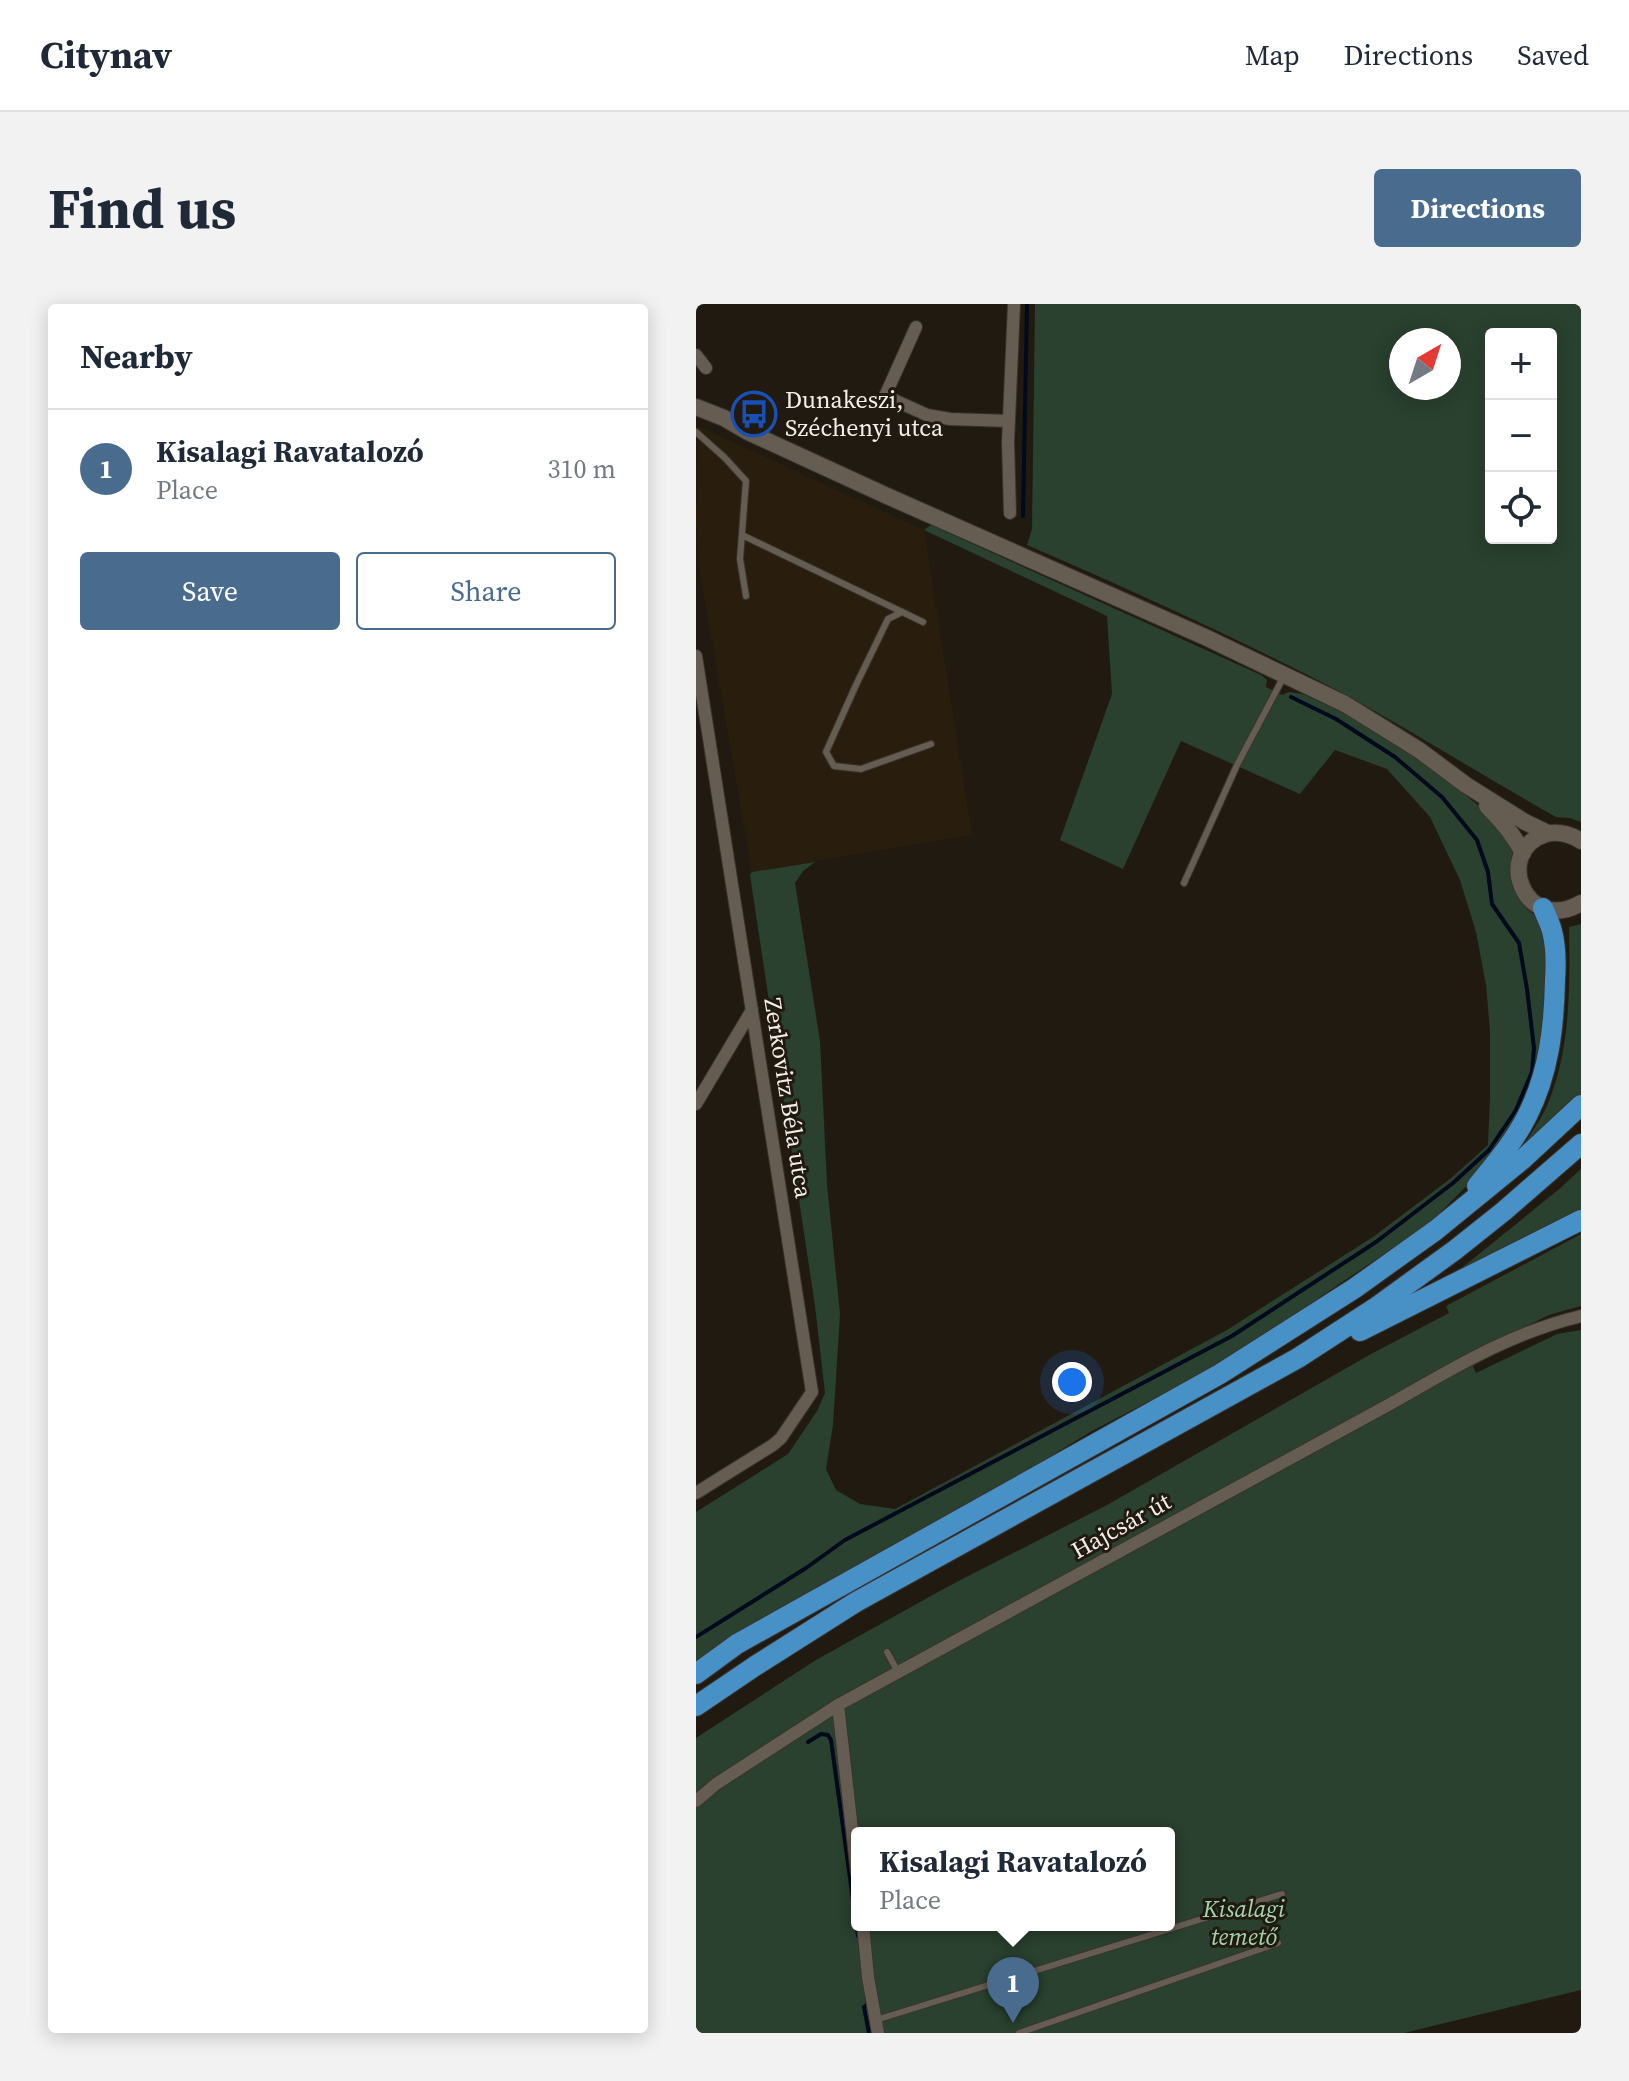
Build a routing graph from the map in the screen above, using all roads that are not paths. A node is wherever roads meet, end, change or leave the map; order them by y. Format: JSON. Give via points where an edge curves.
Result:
{"nodes":[{"id":1,"x":1014,"y":304,"type":"edge"},
{"id":2,"x":916,"y":327,"type":"dead end"},
{"id":3,"x":696,"y":355,"type":"edge"},
{"id":4,"x":706,"y":368,"type":"dead end"},
{"id":5,"x":696,"y":407,"type":"edge"},
{"id":6,"x":1009,"y":421,"type":"junction"},
{"id":7,"x":696,"y":432,"type":"edge"},
{"id":8,"x":1010,"y":513,"type":"dead end"},
{"id":9,"x":742,"y":535,"type":"junction"},
{"id":10,"x":746,"y":596,"type":"dead end"},
{"id":11,"x":902,"y":612,"type":"junction"},
{"id":12,"x":923,"y":622,"type":"dead end"},
{"id":13,"x":696,"y":656,"type":"edge"},
{"id":14,"x":1284,"y":674,"type":"junction"},
{"id":15,"x":931,"y":744,"type":"dead end"},
{"id":16,"x":1466,"y":785,"type":"junction"},
{"id":17,"x":1548,"y":833,"type":"junction"},
{"id":18,"x":1581,"y":841,"type":"edge"},
{"id":19,"x":1523,"y":853,"type":"junction"},
{"id":20,"x":1184,"y":883,"type":"dead end"},
{"id":21,"x":1543,"y":908,"type":"junction"},
{"id":22,"x":1578,"y":908,"type":"edge"},
{"id":23,"x":752,"y":1010,"type":"junction"},
{"id":24,"x":696,"y":1104,"type":"edge"},
{"id":25,"x":1581,"y":1105,"type":"edge"},
{"id":26,"x":1581,"y":1144,"type":"edge"},
{"id":27,"x":1455,"y":1215,"type":"junction"},
{"id":28,"x":1581,"y":1220,"type":"edge"},
{"id":29,"x":1581,"y":1316,"type":"edge"},
{"id":30,"x":1298,"y":1358,"type":"junction"},
{"id":31,"x":696,"y":1493,"type":"edge"},
{"id":32,"x":887,"y":1652,"type":"dead end"},
{"id":33,"x":898,"y":1672,"type":"junction"},
{"id":34,"x":696,"y":1674,"type":"edge"},
{"id":35,"x":838,"y":1705,"type":"junction"},
{"id":36,"x":696,"y":1706,"type":"edge"},
{"id":37,"x":696,"y":1801,"type":"edge"},
{"id":38,"x":852,"y":1827,"type":"edge"},
{"id":39,"x":1282,"y":1894,"type":"dead end"},
{"id":40,"x":1175,"y":1929,"type":"edge"},
{"id":41,"x":864,"y":1931,"type":"edge"},
{"id":42,"x":1168,"y":1931,"type":"edge"},
{"id":43,"x":1278,"y":1943,"type":"dead end"},
{"id":44,"x":877,"y":2026,"type":"edge"},
{"id":45,"x":1019,"y":2033,"type":"edge"}],
"edges":[{"from":1,"to":6,"type":"street"},
{"from":2,"to":6,"type":"street","via":[[885,396],[927,415]]},
{"from":3,"to":4,"type":"street"},
{"from":5,"to":14,"type":"street"},
{"from":6,"to":8,"type":"street"},
{"from":7,"to":9,"type":"lane","via":[[746,481]]},
{"from":9,"to":10,"type":"lane"},
{"from":9,"to":11,"type":"lane"},
{"from":11,"to":12,"type":"lane"},
{"from":11,"to":15,"type":"lane","via":[[888,619],[826,752],[834,766],[861,769]]},
{"from":13,"to":23,"type":"street","name":"Zerkovitz Béla utca"},
{"from":14,"to":16,"type":"street","via":[[1345,704]]},
{"from":14,"to":20,"type":"lane"},
{"from":16,"to":17,"type":"street"},
{"from":16,"to":19,"type":"street","via":[[1501,820]]},
{"from":17,"to":18,"type":"street"},
{"from":17,"to":19,"type":"street"},
{"from":19,"to":21,"type":"street","via":[[1518,865],[1523,891]]},
{"from":21,"to":22,"type":"street"},
{"from":21,"to":27,"type":"highway","via":[[1553,932],[1556,968],[1544,1075],[1511,1143]]},
{"from":23,"to":24,"type":"street"},
{"from":23,"to":31,"type":"street","name":"Zerkovitz Béla utca","via":[[812,1392],[773,1445]]},
{"from":25,"to":27,"type":"highway"},
{"from":26,"to":30,"type":"highway","via":[[1445,1258]]},
{"from":27,"to":34,"type":"highway","via":[[1355,1288],[1220,1374],[737,1644]]},
{"from":28,"to":30,"type":"highway"},
{"from":29,"to":33,"type":"street","name":"Hajcsár út","via":[[1502,1342]]},
{"from":30,"to":36,"type":"highway","via":[[856,1602]]},
{"from":32,"to":33,"type":"lane"},
{"from":33,"to":35,"type":"street","name":"Hajcsár út"},
{"from":35,"to":37,"type":"street","name":"Hajcsár út"},
{"from":35,"to":38,"type":"street"},
{"from":39,"to":40,"type":"lane"},
{"from":41,"to":44,"type":"street"},
{"from":42,"to":44,"type":"lane"},
{"from":43,"to":45,"type":"lane"}]}
